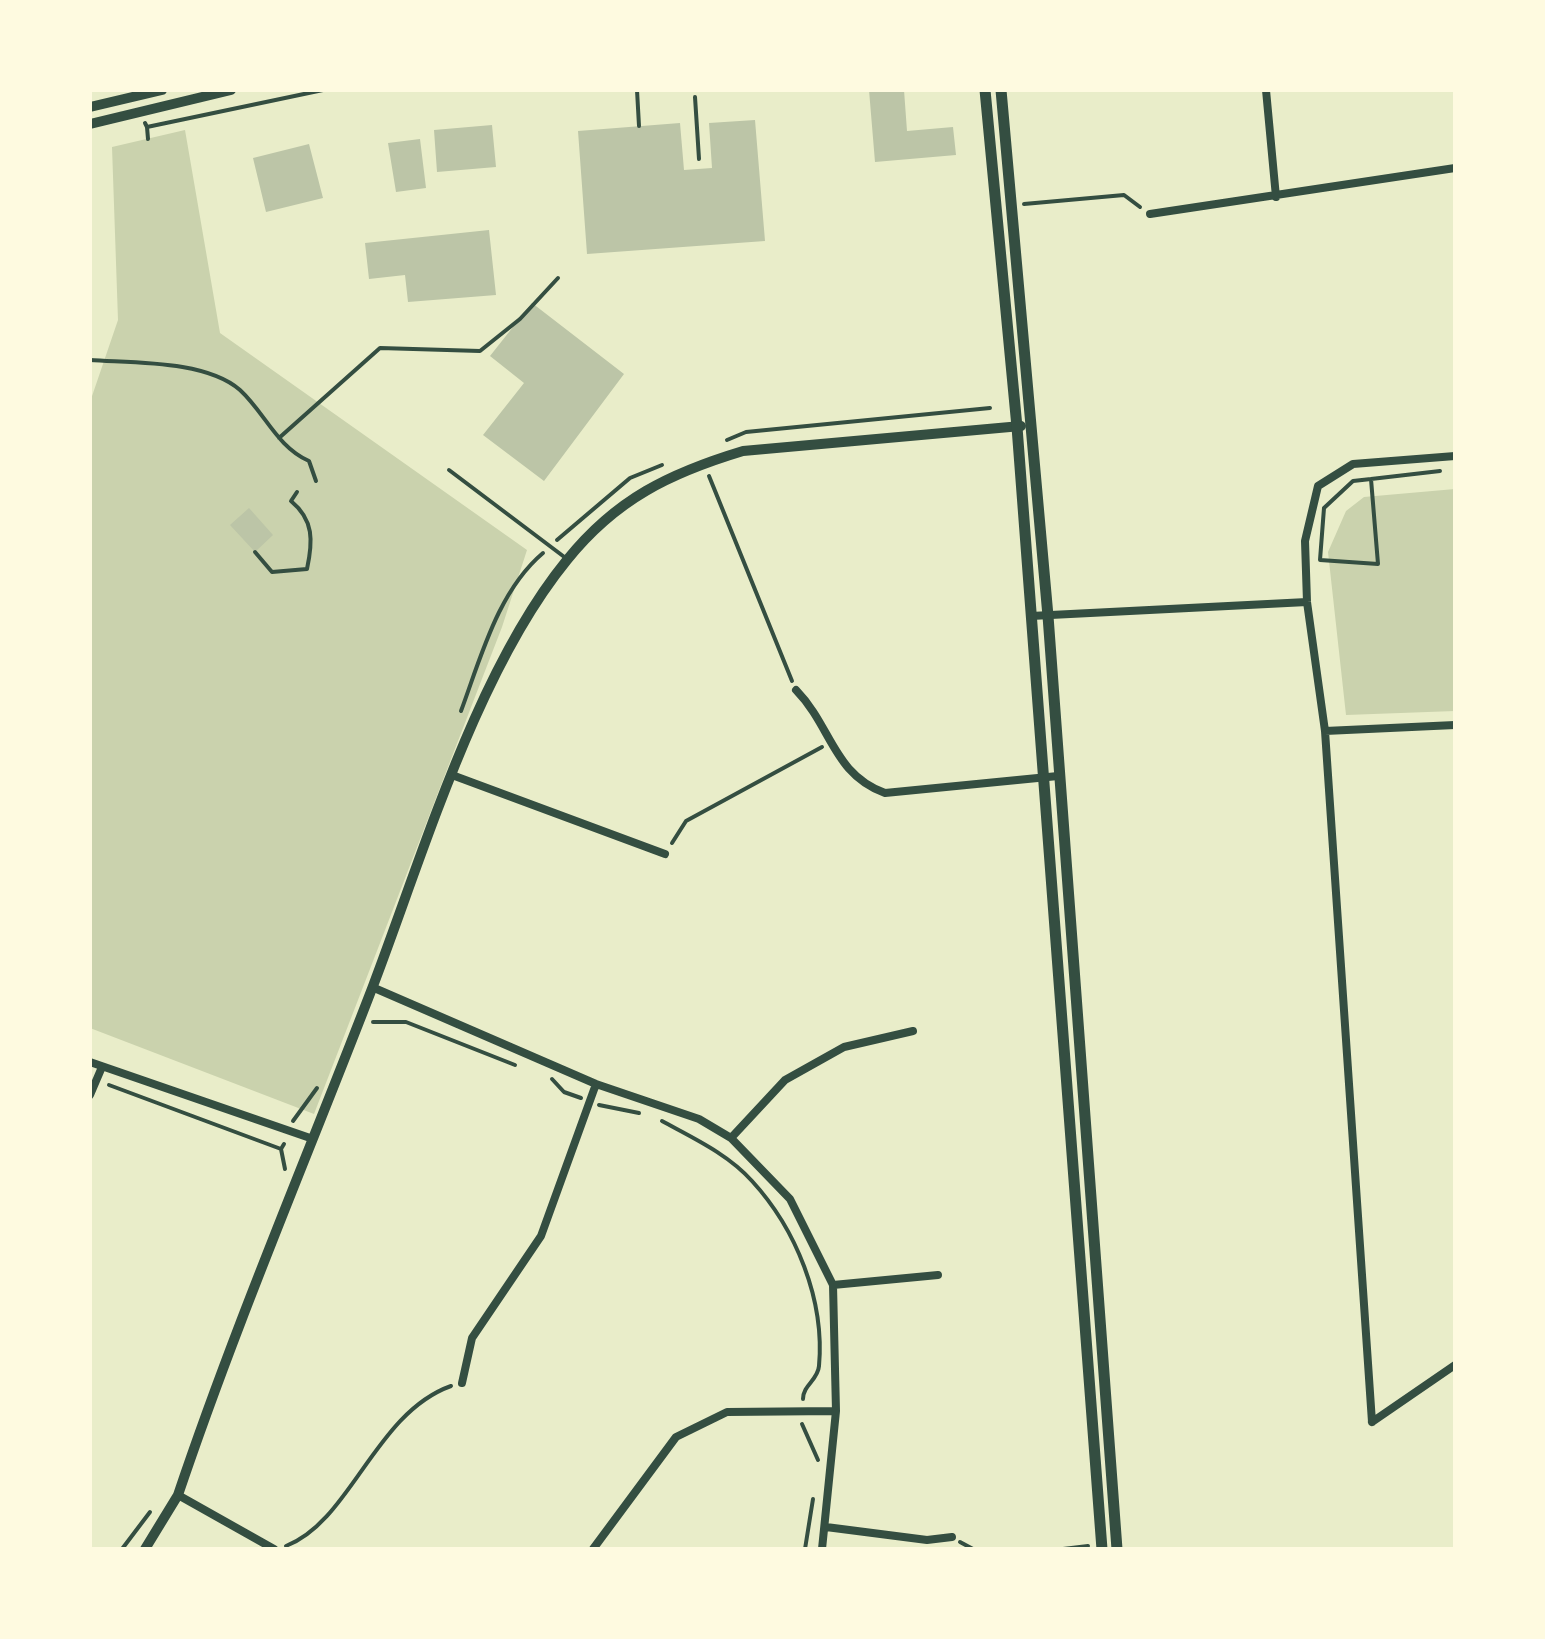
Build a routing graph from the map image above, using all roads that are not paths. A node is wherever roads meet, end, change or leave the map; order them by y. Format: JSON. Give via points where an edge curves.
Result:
{"nodes":[{"id":1,"x":162,"y":90,"type":"edge"},
{"id":2,"x":231,"y":90,"type":"edge"},
{"id":3,"x":985,"y":90,"type":"edge"},
{"id":4,"x":1001,"y":90,"type":"edge"},
{"id":5,"x":1266,"y":90,"type":"edge"},
{"id":6,"x":695,"y":96,"type":"dead end"},
{"id":7,"x":90,"y":106,"type":"edge"},
{"id":8,"x":90,"y":124,"type":"edge"},
{"id":9,"x":699,"y":159,"type":"dead end"},
{"id":10,"x":1455,"y":168,"type":"edge"},
{"id":11,"x":1276,"y":197,"type":"junction"},
{"id":12,"x":1150,"y":214,"type":"road end"},
{"id":13,"x":1032,"y":425,"type":"junction"},
{"id":14,"x":1017,"y":426,"type":"junction"},
{"id":15,"x":1455,"y":456,"type":"edge"},
{"id":16,"x":449,"y":470,"type":"dead end"},
{"id":17,"x":567,"y":559,"type":"junction"},
{"id":18,"x":1307,"y":602,"type":"junction"},
{"id":19,"x":1031,"y":616,"type":"junction"},
{"id":20,"x":1048,"y":616,"type":"junction"},
{"id":21,"x":796,"y":690,"type":"road end"},
{"id":22,"x":1455,"y":725,"type":"edge"},
{"id":23,"x":1325,"y":731,"type":"junction"},
{"id":24,"x":452,"y":775,"type":"junction"},
{"id":25,"x":1058,"y":776,"type":"junction"},
{"id":26,"x":1043,"y":777,"type":"junction"},
{"id":27,"x":665,"y":854,"type":"road end"},
{"id":28,"x":372,"y":986,"type":"junction"},
{"id":29,"x":913,"y":1031,"type":"dead end"},
{"id":30,"x":90,"y":1062,"type":"edge"},
{"id":31,"x":102,"y":1068,"type":"junction"},
{"id":32,"x":596,"y":1084,"type":"junction"},
{"id":33,"x":90,"y":1095,"type":"edge"},
{"id":34,"x":732,"y":1138,"type":"junction"},
{"id":35,"x":313,"y":1140,"type":"junction"},
{"id":36,"x":938,"y":1275,"type":"dead end"},
{"id":37,"x":833,"y":1285,"type":"junction"},
{"id":38,"x":1455,"y":1365,"type":"edge"},
{"id":39,"x":462,"y":1383,"type":"road end"},
{"id":40,"x":836,"y":1411,"type":"junction"},
{"id":41,"x":178,"y":1495,"type":"junction"},
{"id":42,"x":826,"y":1527,"type":"junction"},
{"id":43,"x":952,"y":1537,"type":"dead end"},
{"id":44,"x":1095,"y":1548,"type":"edge"},
{"id":45,"x":145,"y":1549,"type":"edge"},
{"id":46,"x":276,"y":1549,"type":"edge"},
{"id":47,"x":594,"y":1549,"type":"edge"},
{"id":48,"x":822,"y":1549,"type":"edge"},
{"id":49,"x":1118,"y":1549,"type":"edge"}],
"edges":[{"from":1,"to":7,"type":"street"},
{"from":2,"to":8,"type":"street"},
{"from":3,"to":14,"type":"main road"},
{"from":4,"to":13,"type":"main road"},
{"from":5,"to":11,"type":"street"},
{"from":6,"to":9,"type":"lane"},
{"from":10,"to":11,"type":"street"},
{"from":11,"to":12,"type":"street"},
{"from":13,"to":14,"type":"street"},
{"from":13,"to":20,"type":"main road"},
{"from":14,"to":17,"type":"street","via":[[743,450],[631,496]]},
{"from":14,"to":19,"type":"main road"},
{"from":15,"to":18,"type":"street","via":[[1353,464],[1318,486],[1305,541]]},
{"from":16,"to":17,"type":"lane"},
{"from":17,"to":24,"type":"street","via":[[516,634]]},
{"from":18,"to":20,"type":"street"},
{"from":18,"to":23,"type":"street"},
{"from":19,"to":20,"type":"street"},
{"from":19,"to":26,"type":"main road"},
{"from":20,"to":25,"type":"main road"},
{"from":21,"to":26,"type":"street","via":[[818,712],[858,784],[884,793]]},
{"from":22,"to":23,"type":"street"},
{"from":23,"to":38,"type":"street","via":[[1372,1422]]},
{"from":24,"to":27,"type":"street"},
{"from":24,"to":28,"type":"street"},
{"from":25,"to":26,"type":"street"},
{"from":25,"to":49,"type":"main road"},
{"from":26,"to":44,"type":"main road"},
{"from":28,"to":32,"type":"street"},
{"from":28,"to":35,"type":"street"},
{"from":29,"to":34,"type":"street","via":[[844,1048],[785,1080]]},
{"from":30,"to":31,"type":"street"},
{"from":31,"to":33,"type":"street"},
{"from":31,"to":35,"type":"street"},
{"from":32,"to":34,"type":"street","via":[[699,1118]]},
{"from":32,"to":39,"type":"street","via":[[541,1236],[472,1338]]},
{"from":34,"to":37,"type":"street","via":[[790,1199]]},
{"from":35,"to":41,"type":"street"},
{"from":36,"to":37,"type":"street"},
{"from":37,"to":40,"type":"street"},
{"from":40,"to":42,"type":"street"},
{"from":40,"to":47,"type":"street","via":[[727,1412],[676,1437]]},
{"from":41,"to":45,"type":"street"},
{"from":41,"to":46,"type":"street"},
{"from":42,"to":43,"type":"street"},
{"from":42,"to":48,"type":"street"}]}
